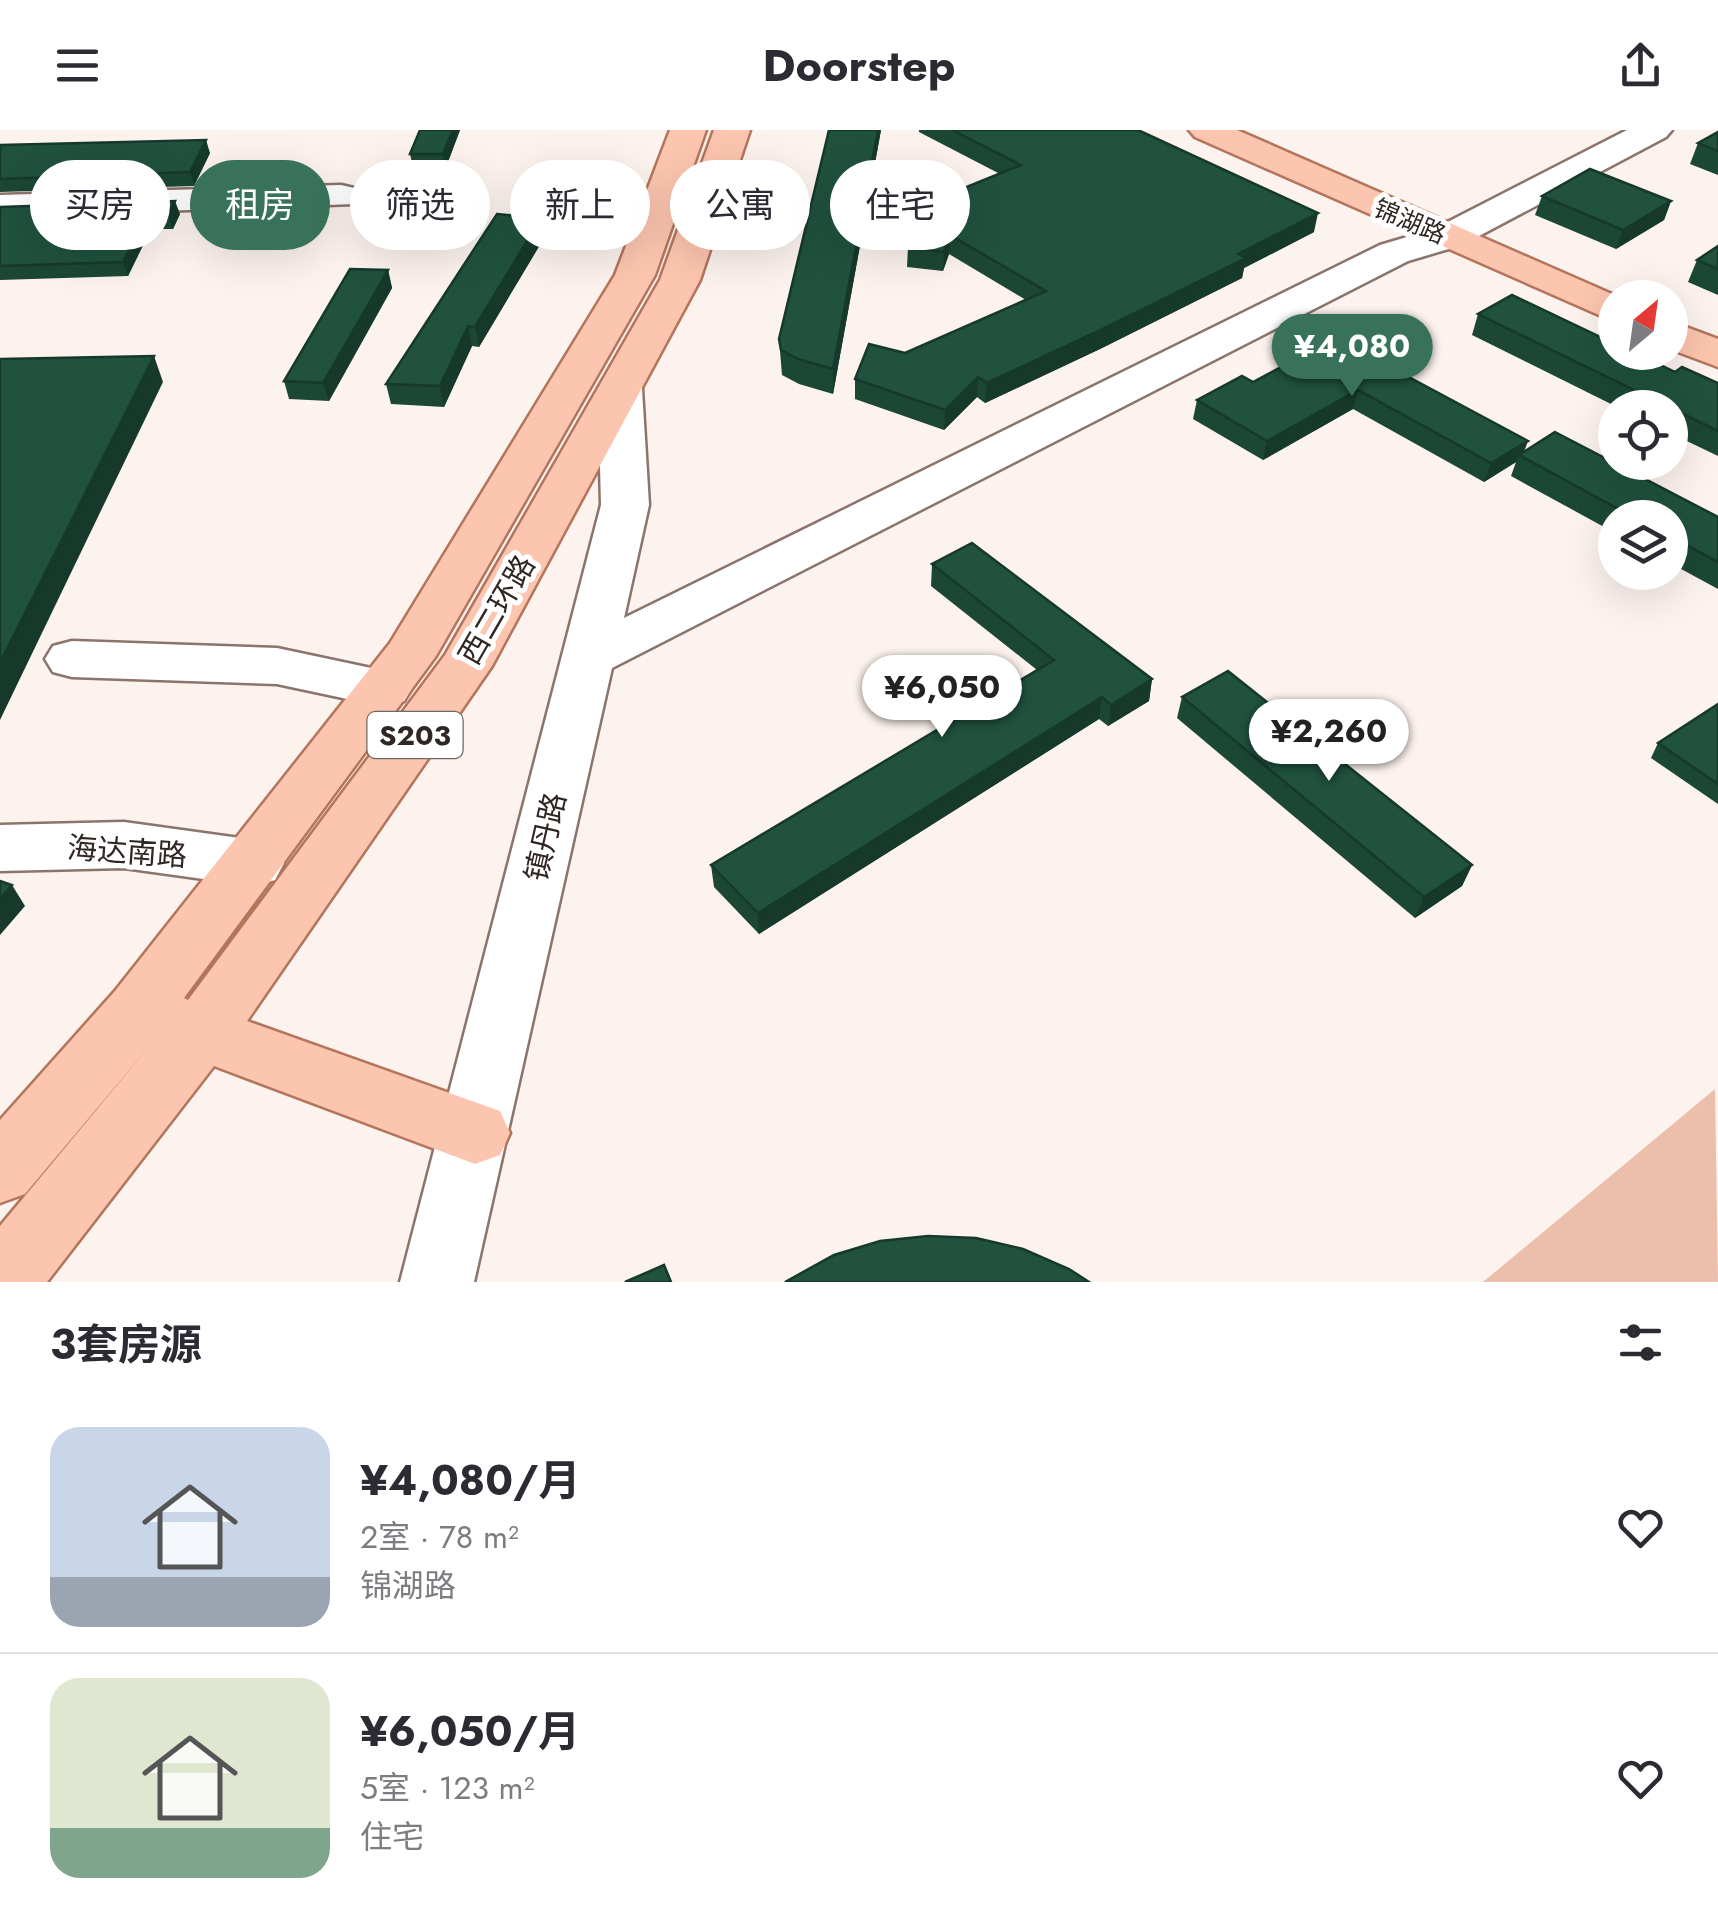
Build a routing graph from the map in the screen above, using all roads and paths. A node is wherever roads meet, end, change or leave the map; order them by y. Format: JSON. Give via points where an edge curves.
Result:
{"nodes":[{"id":1,"x":688,"y":130,"type":"edge"},
{"id":2,"x":732,"y":130,"type":"edge"},
{"id":3,"x":1207,"y":130,"type":"edge"},
{"id":4,"x":1654,"y":130,"type":"edge"},
{"id":5,"x":341,"y":196,"type":"dead end"},
{"id":6,"x":0,"y":206,"type":"edge"},
{"id":7,"x":1448,"y":238,"type":"junction"},
{"id":8,"x":1598,"y":303,"type":"edge"},
{"id":9,"x":1688,"y":342,"type":"edge"},
{"id":10,"x":1718,"y":354,"type":"edge"},
{"id":11,"x":595,"y":386,"type":"junction"},
{"id":12,"x":588,"y":658,"type":"junction"},
{"id":13,"x":72,"y":659,"type":"dead end"},
{"id":14,"x":385,"y":688,"type":"junction"},
{"id":15,"x":0,"y":848,"type":"edge"},
{"id":16,"x":254,"y":864,"type":"junction"},
{"id":17,"x":138,"y":1010,"type":"junction"},
{"id":18,"x":201,"y":1032,"type":"junction"},
{"id":19,"x":475,"y":1132,"type":"junction"},
{"id":20,"x":0,"y":1172,"type":"edge"},
{"id":21,"x":1,"y":1282,"type":"edge"},
{"id":22,"x":437,"y":1282,"type":"edge"}],
"edges":[{"from":1,"to":11,"type":"main road","name":"西二环路","number":"S203"},
{"from":2,"to":11,"type":"main road","name":"西二环路","number":"S203","via":[[680,280]]},
{"from":3,"to":7,"type":"main road","name":"锦湖路"},
{"from":4,"to":7,"type":"street"},
{"from":5,"to":6,"type":"street"},
{"from":7,"to":8,"type":"main road","name":"锦湖路"},
{"from":7,"to":12,"type":"street","via":[[1394,253]]},
{"from":9,"to":10,"type":"main road"},
{"from":11,"to":12,"type":"street","name":"镇丹路","via":[[625,505]]},
{"from":11,"to":14,"type":"main road","name":"西二环路","number":"S203"},
{"from":11,"to":18,"type":"main road","name":"西二环路","number":"S203","via":[[466,666]]},
{"from":12,"to":19,"type":"street","name":"镇丹路"},
{"from":13,"to":14,"type":"street","via":[[278,666]]},
{"from":14,"to":16,"type":"main road","name":"西二环路","number":"S203"},
{"from":15,"to":16,"type":"street","name":"海达南路","via":[[124,846]]},
{"from":16,"to":17,"type":"main road","name":"西二环路","number":"S203"},
{"from":17,"to":18,"type":"main road"},
{"from":17,"to":20,"type":"main road","name":"西二环路","number":"S203"},
{"from":18,"to":19,"type":"main road"},
{"from":18,"to":21,"type":"main road","name":"西二环路","number":"S203"},
{"from":19,"to":22,"type":"street","name":"镇丹路"}]}
